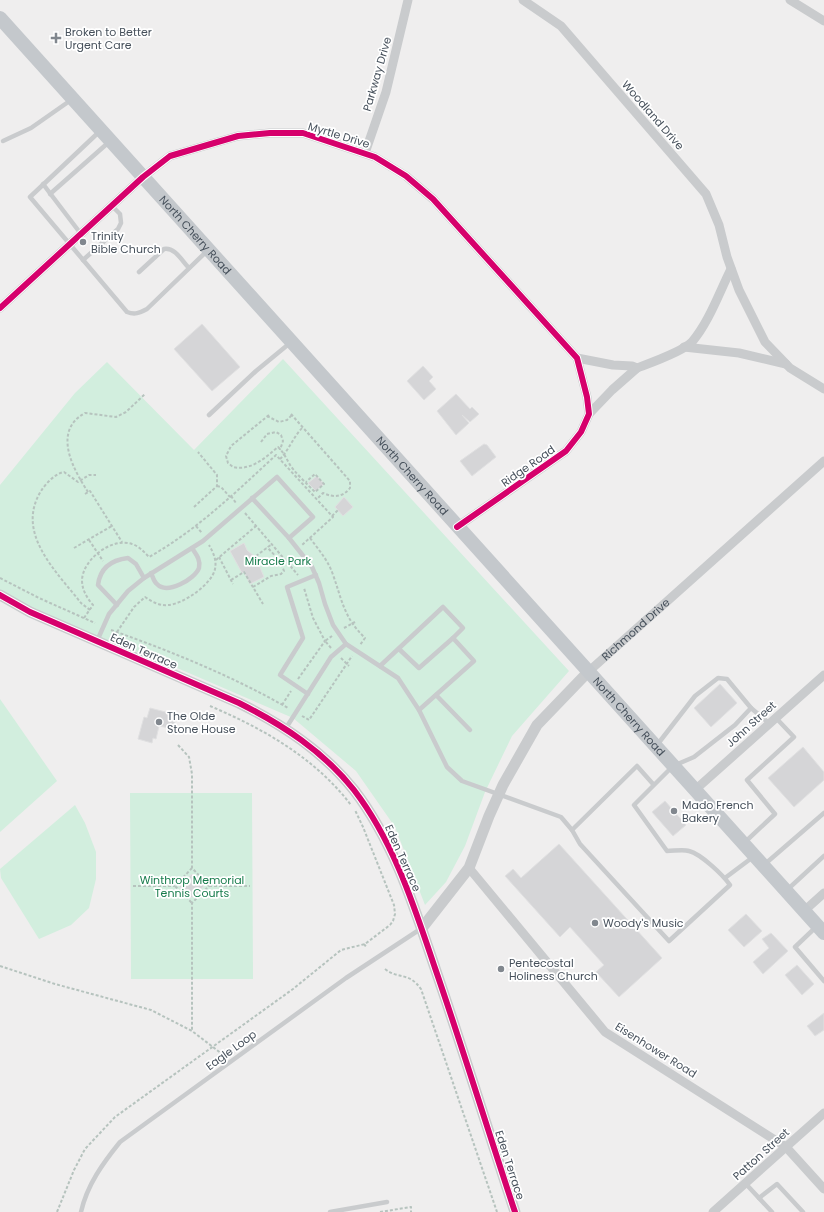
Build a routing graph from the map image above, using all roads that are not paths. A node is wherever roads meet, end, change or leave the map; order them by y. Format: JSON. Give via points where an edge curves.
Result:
{"nodes":[{"id":1,"x":408,"y":0,"type":"edge"},
{"id":2,"x":523,"y":0,"type":"edge"},
{"id":3,"x":790,"y":0,"type":"edge"},
{"id":4,"x":0,"y":18,"type":"edge"},
{"id":5,"x":824,"y":21,"type":"edge"},
{"id":6,"x":72,"y":98,"type":"junction"},
{"id":7,"x":106,"y":135,"type":"junction"},
{"id":8,"x":3,"y":141,"type":"dead end"},
{"id":9,"x":365,"y":153,"type":"junction"},
{"id":10,"x":143,"y":177,"type":"junction"},
{"id":11,"x":43,"y":184,"type":"junction"},
{"id":12,"x":50,"y":194,"type":"junction"},
{"id":13,"x":112,"y":206,"type":"junction"},
{"id":14,"x":81,"y":234,"type":"junction"},
{"id":15,"x":69,"y":245,"type":"junction"},
{"id":16,"x":208,"y":250,"type":"junction"},
{"id":17,"x":83,"y":260,"type":"junction"},
{"id":18,"x":189,"y":268,"type":"junction"},
{"id":19,"x":731,"y":269,"type":"junction"},
{"id":20,"x":139,"y":272,"type":"dead end"},
{"id":21,"x":0,"y":308,"type":"edge"},
{"id":22,"x":291,"y":342,"type":"junction"},
{"id":23,"x":684,"y":346,"type":"junction"},
{"id":24,"x":577,"y":358,"type":"junction"},
{"id":25,"x":786,"y":364,"type":"junction"},
{"id":26,"x":637,"y":368,"type":"junction"},
{"id":27,"x":824,"y":389,"type":"edge"},
{"id":28,"x":589,"y":414,"type":"junction"},
{"id":29,"x":209,"y":415,"type":"dead end"},
{"id":30,"x":824,"y":461,"type":"edge"},
{"id":31,"x":252,"y":498,"type":"junction"},
{"id":32,"x":457,"y":527,"type":"junction"},
{"id":33,"x":289,"y":538,"type":"junction"},
{"id":34,"x":192,"y":548,"type":"junction"},
{"id":35,"x":151,"y":573,"type":"junction"},
{"id":36,"x":316,"y":575,"type":"junction"},
{"id":37,"x":144,"y":578,"type":"junction"},
{"id":38,"x":0,"y":595,"type":"edge"},
{"id":39,"x":117,"y":605,"type":"junction"},
{"id":40,"x":453,"y":638,"type":"junction"},
{"id":41,"x":97,"y":641,"type":"junction"},
{"id":42,"x":346,"y":644,"type":"junction"},
{"id":43,"x":399,"y":649,"type":"junction"},
{"id":44,"x":380,"y":666,"type":"junction"},
{"id":45,"x":588,"y":672,"type":"junction"},
{"id":46,"x":824,"y":675,"type":"edge"},
{"id":47,"x":308,"y":694,"type":"junction"},
{"id":48,"x":436,"y":695,"type":"junction"},
{"id":49,"x":751,"y":708,"type":"junction"},
{"id":50,"x":419,"y":710,"type":"junction"},
{"id":51,"x":773,"y":721,"type":"junction"},
{"id":52,"x":286,"y":728,"type":"junction"},
{"id":53,"x":470,"y":730,"type":"dead end"},
{"id":54,"x":656,"y":747,"type":"junction"},
{"id":55,"x":673,"y":766,"type":"junction"},
{"id":56,"x":653,"y":784,"type":"junction"},
{"id":57,"x":695,"y":790,"type":"junction"},
{"id":58,"x":498,"y":796,"type":"junction"},
{"id":59,"x":824,"y":813,"type":"edge"},
{"id":60,"x":572,"y":830,"type":"junction"},
{"id":61,"x":743,"y":844,"type":"junction"},
{"id":62,"x":824,"y":856,"type":"edge"},
{"id":63,"x":759,"y":861,"type":"junction"},
{"id":64,"x":469,"y":868,"type":"junction"},
{"id":65,"x":725,"y":878,"type":"junction"},
{"id":66,"x":786,"y":891,"type":"junction"},
{"id":67,"x":824,"y":893,"type":"edge"},
{"id":68,"x":804,"y":911,"type":"junction"},
{"id":69,"x":422,"y":928,"type":"junction"},
{"id":70,"x":821,"y":929,"type":"edge"},
{"id":71,"x":824,"y":981,"type":"edge"},
{"id":72,"x":824,"y":1113,"type":"edge"},
{"id":73,"x":786,"y":1147,"type":"junction"},
{"id":74,"x":745,"y":1183,"type":"junction"},
{"id":75,"x":824,"y":1188,"type":"edge"},
{"id":76,"x":759,"y":1198,"type":"junction"},
{"id":77,"x":387,"y":1202,"type":"dead end"},
{"id":78,"x":81,"y":1212,"type":"edge"},
{"id":79,"x":330,"y":1212,"type":"edge"},
{"id":80,"x":515,"y":1212,"type":"edge"},
{"id":81,"x":713,"y":1212,"type":"edge"},
{"id":82,"x":772,"y":1212,"type":"edge"},
{"id":83,"x":804,"y":1212,"type":"edge"}],
"edges":[{"from":1,"to":9,"type":"street","name":"Parkway Drive","via":[[388,85]]},
{"from":2,"to":19,"type":"street","name":"Woodland Drive","via":[[561,26],[706,194],[719,225]]},
{"from":3,"to":5,"type":"street"},
{"from":4,"to":6,"type":"main road","name":"North Cherry Road"},
{"from":6,"to":7,"type":"main road","name":"North Cherry Road"},
{"from":6,"to":8,"type":"lane","via":[[31,128]]},
{"from":7,"to":10,"type":"main road","name":"North Cherry Road"},
{"from":7,"to":11,"type":"lane"},
{"from":7,"to":12,"type":"lane"},
{"from":9,"to":10,"type":"street","name":"Myrtle Drive","via":[[303,133],[238,136],[170,156]]},
{"from":9,"to":24,"type":"street","name":"Myrtle Drive","via":[[406,176],[433,199]]},
{"from":10,"to":13,"type":"street","name":"Myrtle Drive"},
{"from":10,"to":16,"type":"main road","name":"North Cherry Road"},
{"from":11,"to":12,"type":"lane"},
{"from":11,"to":15,"type":"lane","via":[[30,197]]},
{"from":12,"to":14,"type":"lane"},
{"from":13,"to":14,"type":"street","name":"Myrtle Drive"},
{"from":13,"to":17,"type":"lane","via":[[120,214],[121,223],[118,229]]},
{"from":14,"to":15,"type":"street","name":"Myrtle Drive"},
{"from":15,"to":17,"type":"lane"},
{"from":15,"to":21,"type":"street","name":"Myrtle Drive"},
{"from":16,"to":18,"type":"lane"},
{"from":16,"to":22,"type":"main road","name":"North Cherry Road"},
{"from":17,"to":18,"type":"lane","via":[[127,312],[133,314],[139,314],[147,309]]},
{"from":18,"to":20,"type":"lane","via":[[168,248]]},
{"from":19,"to":23,"type":"street","name":"Ridge Road","via":[[707,318],[691,343]]},
{"from":19,"to":25,"type":"street","via":[[738,290],[765,342]]},
{"from":22,"to":29,"type":"lane"},
{"from":22,"to":32,"type":"main road","name":"North Cherry Road"},
{"from":23,"to":25,"type":"street","via":[[739,353]]},
{"from":23,"to":26,"type":"street","name":"Ridge Road","via":[[668,356]]},
{"from":24,"to":26,"type":"street","name":"Ridge Road"},
{"from":24,"to":28,"type":"street"},
{"from":25,"to":27,"type":"street"},
{"from":26,"to":28,"type":"street","name":"Ridge Road"},
{"from":28,"to":32,"type":"street","name":"Ridge Road","via":[[581,432],[566,451]]},
{"from":30,"to":45,"type":"street","name":"Richmond Drive"},
{"from":31,"to":33,"type":"lane"},
{"from":31,"to":33,"type":"lane","via":[[277,476],[313,517]]},
{"from":31,"to":34,"type":"lane"},
{"from":32,"to":45,"type":"main road","name":"North Cherry Road"},
{"from":33,"to":36,"type":"lane"},
{"from":34,"to":35,"type":"lane"},
{"from":34,"to":35,"type":"lane","via":[[199,559],[199,567],[194,575],[175,587],[165,588],[157,585]]},
{"from":35,"to":37,"type":"lane"},
{"from":36,"to":42,"type":"lane","via":[[333,625]]},
{"from":36,"to":47,"type":"lane","via":[[287,587],[303,638],[280,675]]},
{"from":37,"to":39,"type":"lane","via":[[128,591]]},
{"from":37,"to":39,"type":"lane","via":[[136,564],[128,558],[118,559],[108,565],[99,575],[98,585]]},
{"from":38,"to":41,"type":"street","name":"Eden Terrace","via":[[30,612]]},
{"from":39,"to":41,"type":"lane","via":[[109,614]]},
{"from":40,"to":43,"type":"lane","via":[[419,668]]},
{"from":40,"to":43,"type":"lane","via":[[463,628],[443,607]]},
{"from":40,"to":48,"type":"lane","via":[[474,661]]},
{"from":41,"to":52,"type":"street","name":"Eden Terrace","via":[[239,703]]},
{"from":42,"to":44,"type":"lane"},
{"from":42,"to":47,"type":"lane","via":[[331,657]]},
{"from":43,"to":44,"type":"lane"},
{"from":44,"to":50,"type":"lane","via":[[398,678]]},
{"from":45,"to":54,"type":"main road","name":"North Cherry Road"},
{"from":45,"to":58,"type":"street","name":"Richmond Drive","via":[[537,725]]},
{"from":46,"to":51,"type":"street","name":"John Street"},
{"from":47,"to":52,"type":"lane"},
{"from":48,"to":50,"type":"lane"},
{"from":48,"to":53,"type":"lane"},
{"from":49,"to":51,"type":"lane"},
{"from":49,"to":54,"type":"lane","via":[[728,680],[718,678],[695,696]]},
{"from":49,"to":55,"type":"lane","via":[[694,757]]},
{"from":50,"to":58,"type":"lane","via":[[447,767],[462,781]]},
{"from":51,"to":57,"type":"street","name":"John Street"},
{"from":51,"to":61,"type":"lane","via":[[794,737],[747,780],[776,814]]},
{"from":52,"to":69,"type":"street","name":"Eden Terrace","via":[[329,763],[353,789],[374,819],[391,851]]},
{"from":54,"to":55,"type":"main road","name":"North Cherry Road"},
{"from":55,"to":56,"type":"lane"},
{"from":55,"to":57,"type":"main road","name":"North Cherry Road"},
{"from":56,"to":60,"type":"lane","via":[[638,766]]},
{"from":56,"to":65,"type":"lane","via":[[634,804],[667,852],[690,851]]},
{"from":57,"to":61,"type":"main road","name":"North Cherry Road"},
{"from":58,"to":60,"type":"lane","via":[[561,818]]},
{"from":58,"to":64,"type":"street","name":"Richmond Drive"},
{"from":59,"to":63,"type":"lane"},
{"from":60,"to":65,"type":"lane","via":[[580,844],[669,941],[730,885]]},
{"from":61,"to":63,"type":"main road","name":"North Cherry Road"},
{"from":62,"to":66,"type":"lane"},
{"from":63,"to":65,"type":"lane"},
{"from":63,"to":66,"type":"main road","name":"North Cherry Road"},
{"from":64,"to":69,"type":"street","name":"Richmond Drive"},
{"from":64,"to":73,"type":"street","name":"Eisenhower Road","via":[[605,1032]]},
{"from":66,"to":68,"type":"main road","name":"North Cherry Road"},
{"from":67,"to":68,"type":"street"},
{"from":68,"to":70,"type":"main road","name":"North Cherry Road"},
{"from":69,"to":78,"type":"lane","name":"Eagle Loop","via":[[346,978],[120,1142],[99,1168]]},
{"from":69,"to":80,"type":"street","name":"Eden Terrace"},
{"from":70,"to":71,"type":"lane","via":[[795,947]]},
{"from":72,"to":73,"type":"street","name":"Patton Street"},
{"from":73,"to":74,"type":"street","name":"Patton Street"},
{"from":73,"to":75,"type":"street","name":"Eisenhower Road"},
{"from":74,"to":76,"type":"lane"},
{"from":74,"to":81,"type":"street","name":"Patton Street"},
{"from":76,"to":82,"type":"lane"},
{"from":76,"to":83,"type":"lane","via":[[777,1184]]},
{"from":77,"to":79,"type":"lane"}]}
